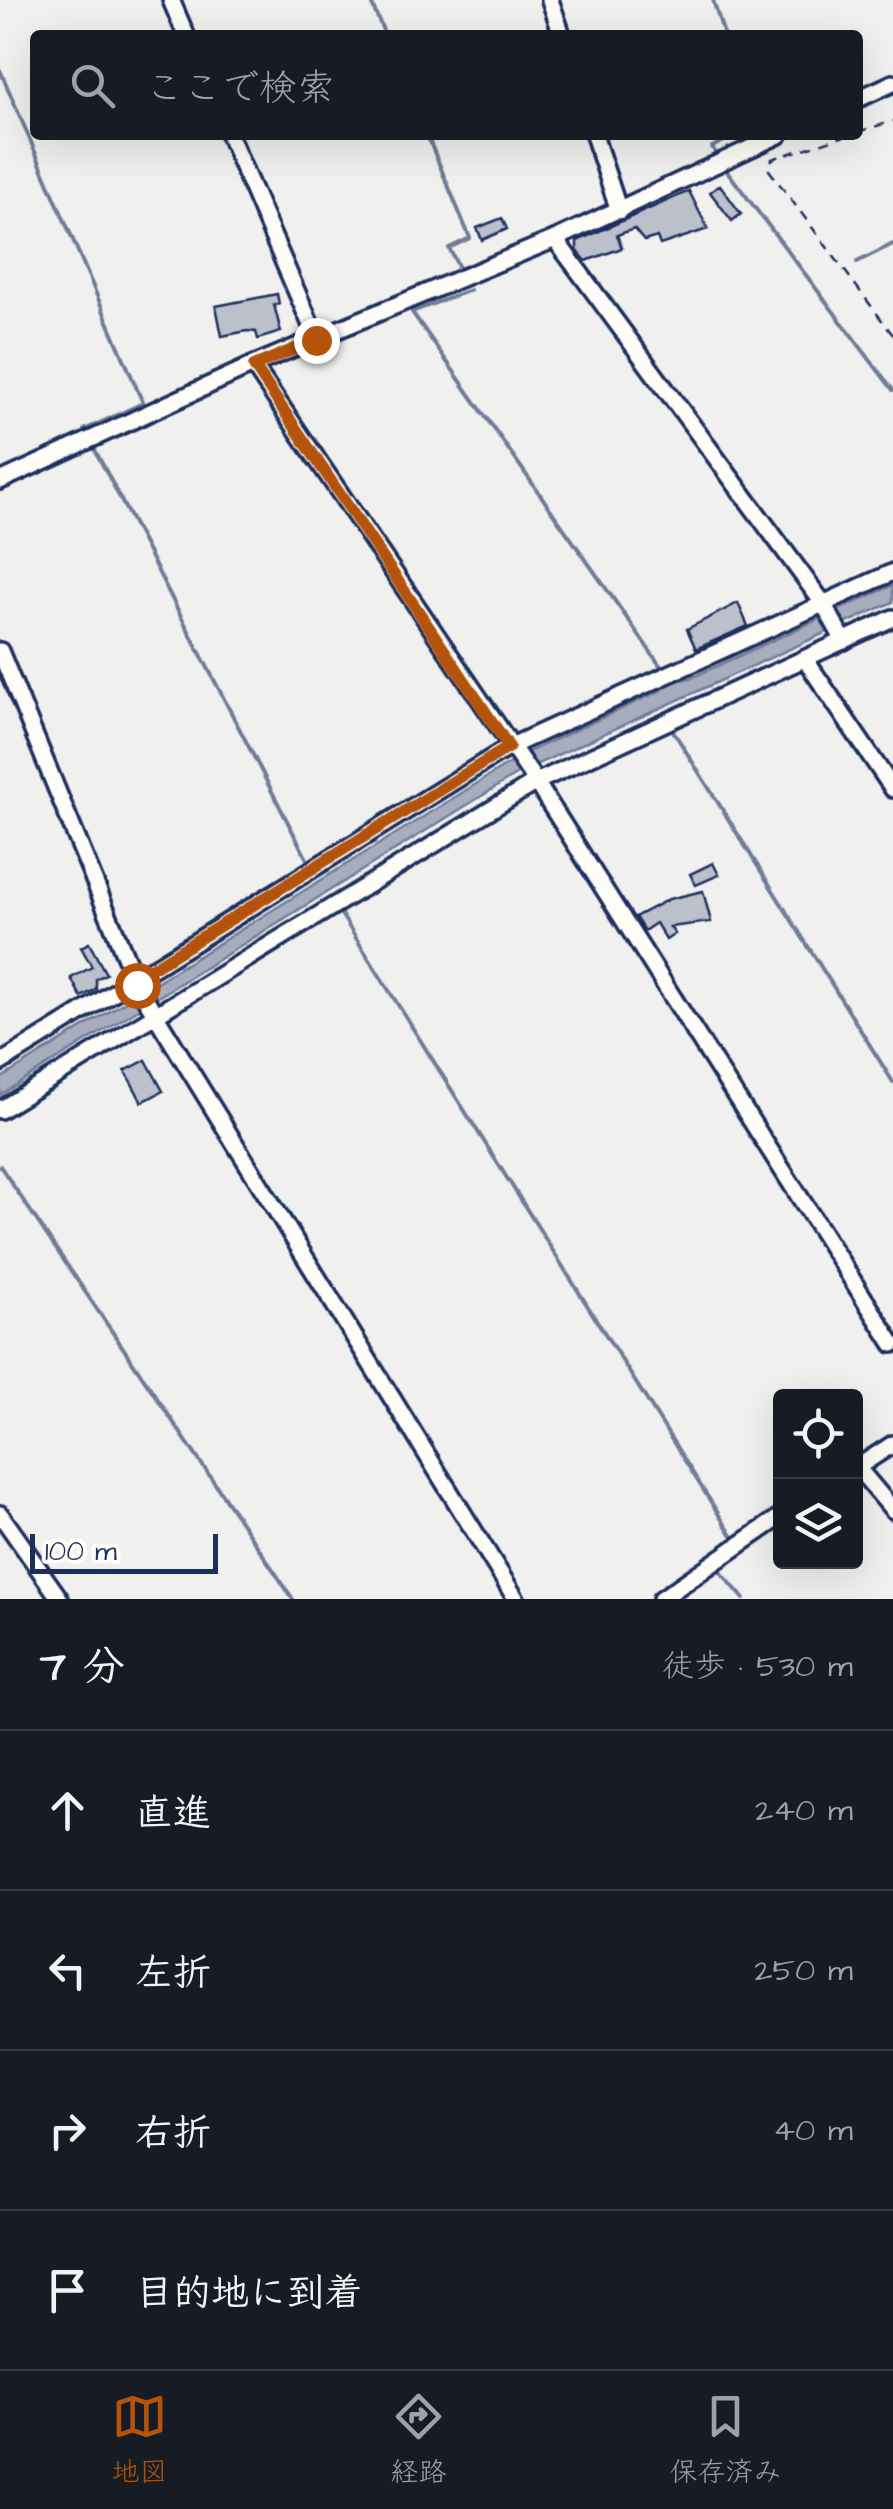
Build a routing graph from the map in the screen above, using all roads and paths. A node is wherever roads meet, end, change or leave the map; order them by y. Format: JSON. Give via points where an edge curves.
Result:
{"nodes":[{"id":1,"x":171,"y":0,"type":"edge"},
{"id":2,"x":550,"y":0,"type":"edge"},
{"id":3,"x":184,"y":30,"type":"edge"},
{"id":4,"x":560,"y":30,"type":"edge"},
{"id":5,"x":893,"y":83,"type":"edge"},
{"id":6,"x":863,"y":97,"type":"edge"},
{"id":7,"x":893,"y":120,"type":"edge"},
{"id":8,"x":863,"y":130,"type":"edge"},
{"id":9,"x":231,"y":140,"type":"edge"},
{"id":10,"x":596,"y":140,"type":"edge"},
{"id":11,"x":769,"y":140,"type":"edge"},
{"id":12,"x":832,"y":140,"type":"edge"},
{"id":13,"x":618,"y":211,"type":"junction"},
{"id":14,"x":555,"y":240,"type":"junction"},
{"id":15,"x":893,"y":334,"type":"edge"},
{"id":16,"x":316,"y":340,"type":"junction"},
{"id":17,"x":254,"y":366,"type":"junction"},
{"id":18,"x":0,"y":481,"type":"edge"},
{"id":19,"x":893,"y":572,"type":"edge"},
{"id":20,"x":826,"y":607,"type":"junction"},
{"id":21,"x":893,"y":618,"type":"edge"},
{"id":22,"x":842,"y":638,"type":"junction"},
{"id":23,"x":0,"y":650,"type":"edge"},
{"id":24,"x":804,"y":659,"type":"junction"},
{"id":25,"x":511,"y":750,"type":"junction"},
{"id":26,"x":531,"y":777,"type":"junction"},
{"id":27,"x":893,"y":789,"type":"edge"},
{"id":28,"x":136,"y":982,"type":"junction"},
{"id":29,"x":153,"y":1008,"type":"junction"},
{"id":30,"x":0,"y":1062,"type":"edge"},
{"id":31,"x":0,"y":1110,"type":"edge"},
{"id":32,"x":893,"y":1344,"type":"edge"},
{"id":33,"x":893,"y":1444,"type":"edge"},
{"id":34,"x":863,"y":1463,"type":"edge"},
{"id":35,"x":863,"y":1476,"type":"edge"},
{"id":36,"x":893,"y":1510,"type":"edge"},
{"id":37,"x":0,"y":1514,"type":"edge"},
{"id":38,"x":773,"y":1522,"type":"edge"},
{"id":39,"x":60,"y":1599,"type":"edge"},
{"id":40,"x":516,"y":1599,"type":"edge"},
{"id":41,"x":661,"y":1599,"type":"edge"}],
"edges":[{"from":1,"to":3,"type":"street"},
{"from":2,"to":4,"type":"street"},
{"from":5,"to":6,"type":"street"},
{"from":7,"to":8,"type":"path"},
{"from":9,"to":16,"type":"street"},
{"from":10,"to":13,"type":"street"},
{"from":11,"to":13,"type":"street"},
{"from":12,"to":15,"type":"path","via":[[772,159],[769,170]]},
{"from":13,"to":14,"type":"street"},
{"from":14,"to":16,"type":"street"},
{"from":14,"to":20,"type":"street"},
{"from":16,"to":17,"type":"street"},
{"from":17,"to":18,"type":"street"},
{"from":17,"to":25,"type":"street"},
{"from":19,"to":20,"type":"street"},
{"from":20,"to":22,"type":"street"},
{"from":20,"to":25,"type":"street"},
{"from":21,"to":22,"type":"street"},
{"from":22,"to":24,"type":"street"},
{"from":23,"to":28,"type":"street"},
{"from":24,"to":26,"type":"street"},
{"from":24,"to":27,"type":"street"},
{"from":25,"to":26,"type":"street"},
{"from":25,"to":28,"type":"street"},
{"from":26,"to":29,"type":"street"},
{"from":26,"to":32,"type":"street"},
{"from":28,"to":29,"type":"street"},
{"from":28,"to":30,"type":"street"},
{"from":29,"to":31,"type":"street"},
{"from":29,"to":40,"type":"street"},
{"from":33,"to":34,"type":"street"},
{"from":35,"to":36,"type":"street"},
{"from":37,"to":39,"type":"street"},
{"from":38,"to":41,"type":"street"}]}
